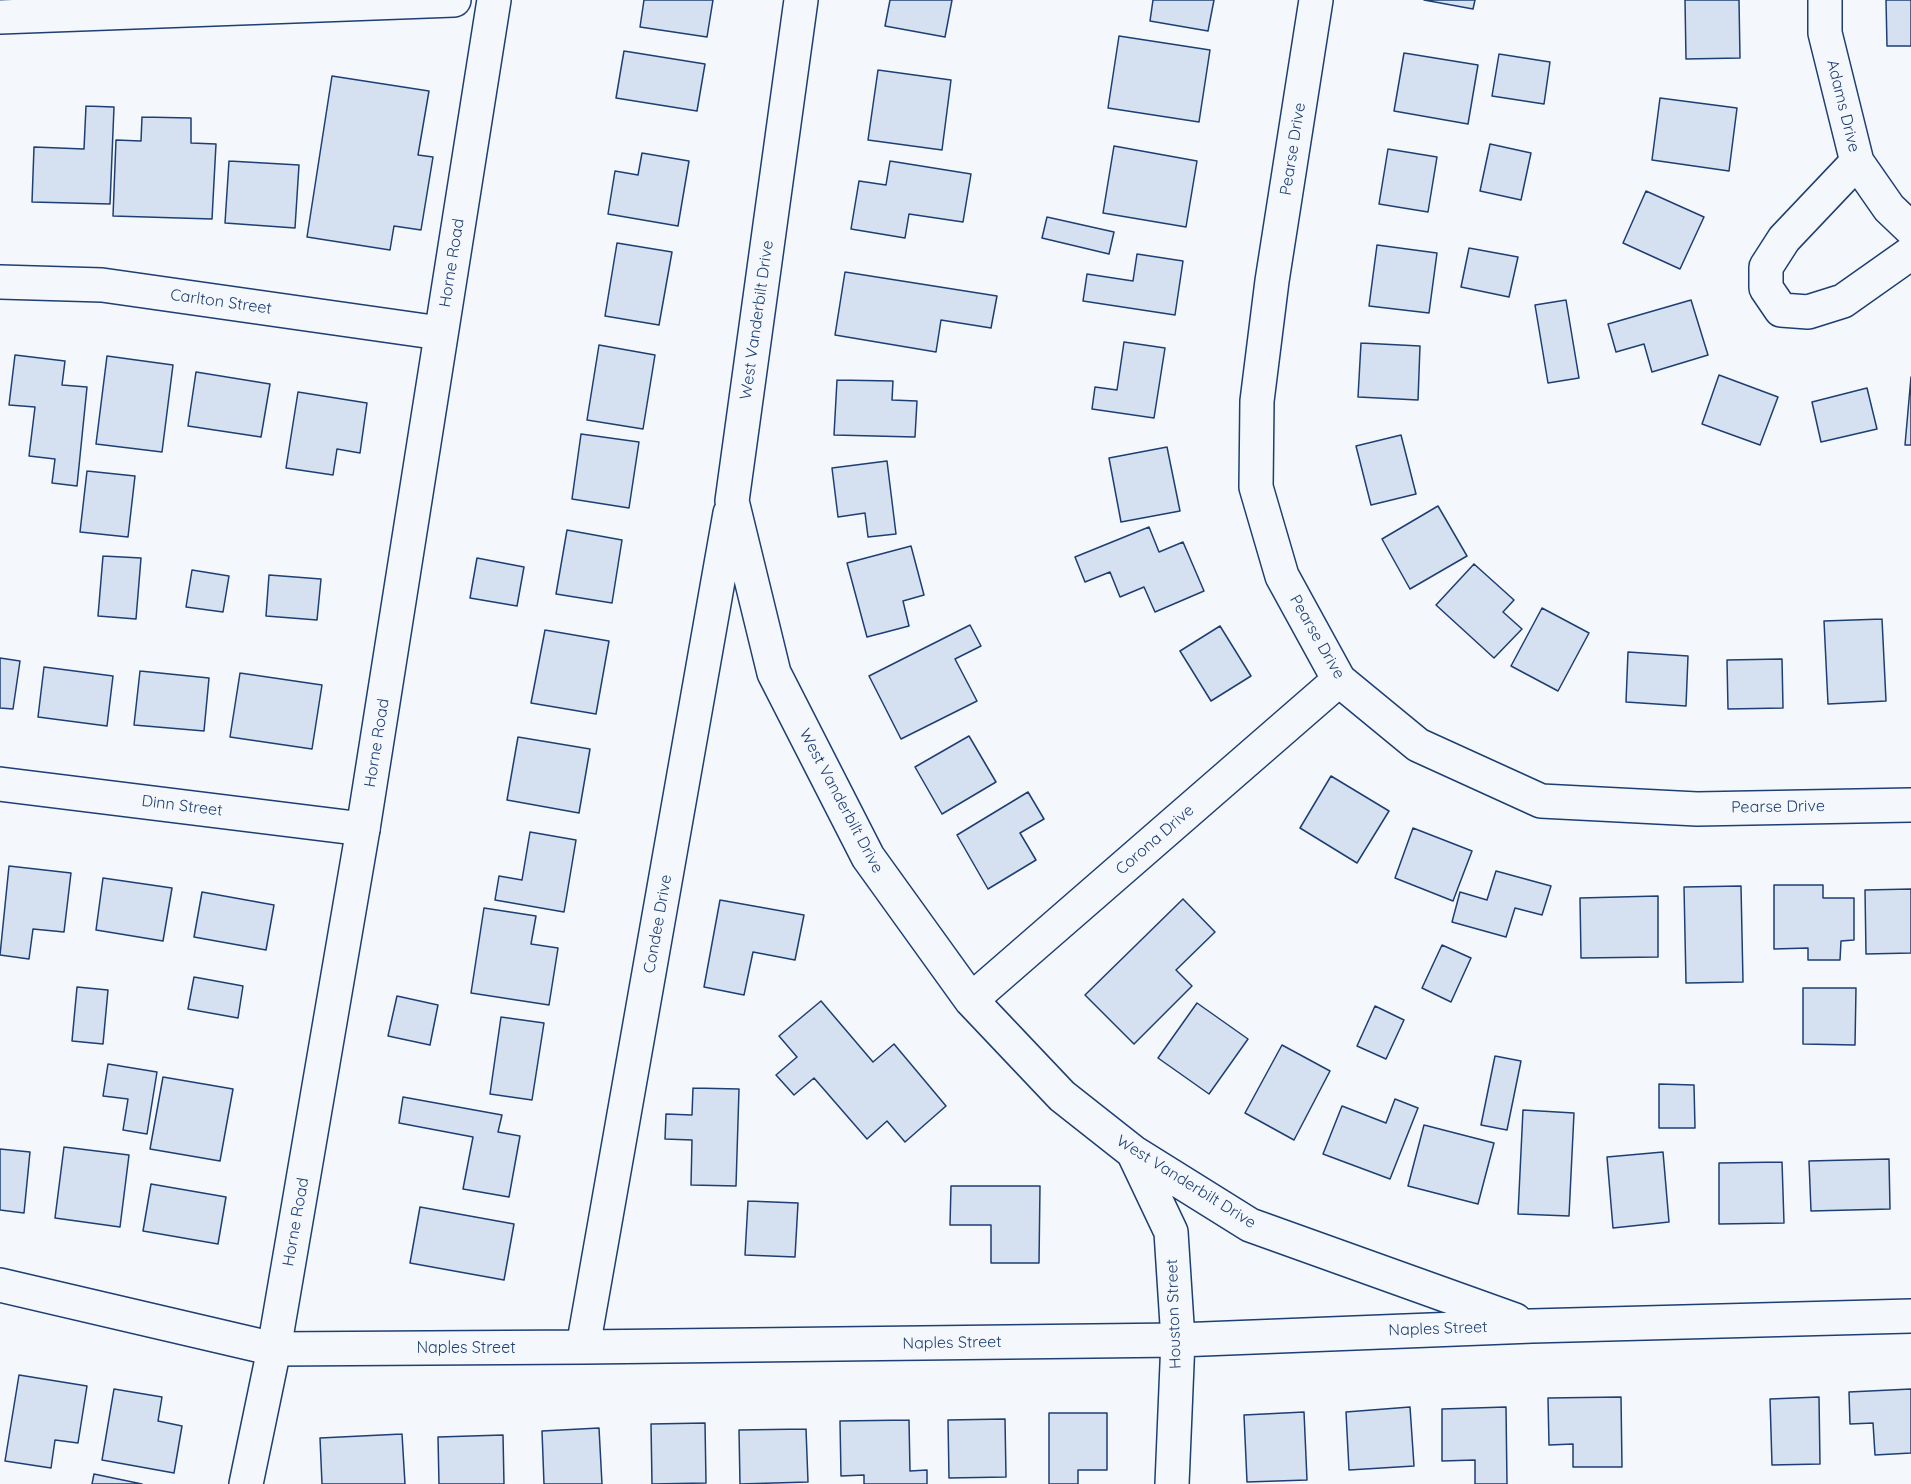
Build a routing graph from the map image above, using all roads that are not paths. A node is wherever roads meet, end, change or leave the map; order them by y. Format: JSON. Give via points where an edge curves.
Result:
{"nodes":[{"id":1,"x":454,"y":0,"type":"edge"},
{"id":2,"x":494,"y":0,"type":"edge"},
{"id":3,"x":801,"y":0,"type":"edge"},
{"id":4,"x":1316,"y":0,"type":"edge"},
{"id":5,"x":1825,"y":0,"type":"edge"},
{"id":6,"x":399,"y":1,"type":"edge"},
{"id":7,"x":190,"y":5,"type":"edge"},
{"id":8,"x":0,"y":17,"type":"edge"},
{"id":9,"x":1857,"y":162,"type":"junction"},
{"id":10,"x":1911,"y":229,"type":"edge"},
{"id":11,"x":1911,"y":253,"type":"edge"},
{"id":12,"x":0,"y":282,"type":"edge"},
{"id":13,"x":440,"y":333,"type":"junction"},
{"id":14,"x":732,"y":501,"type":"junction"},
{"id":15,"x":1339,"y":680,"type":"junction"},
{"id":16,"x":0,"y":784,"type":"edge"},
{"id":17,"x":1911,"y":805,"type":"edge"},
{"id":18,"x":363,"y":829,"type":"junction"},
{"id":19,"x":971,"y":1000,"type":"junction"},
{"id":20,"x":1133,"y":1152,"type":"junction"},
{"id":21,"x":0,"y":1285,"type":"edge"},
{"id":22,"x":1911,"y":1316,"type":"edge"},
{"id":23,"x":1532,"y":1326,"type":"junction"},
{"id":24,"x":1178,"y":1340,"type":"junction"},
{"id":25,"x":584,"y":1347,"type":"junction"},
{"id":26,"x":274,"y":1348,"type":"junction"},
{"id":27,"x":246,"y":1484,"type":"edge"},
{"id":28,"x":1172,"y":1484,"type":"edge"}],
"edges":[{"from":1,"to":6,"type":"street"},
{"from":2,"to":13,"type":"street","name":"Horne Road"},
{"from":3,"to":14,"type":"street","name":"West Vanderbilt Drive"},
{"from":4,"to":15,"type":"street","name":"Pearse Drive","via":[[1257,401],[1256,487],[1282,576]]},
{"from":5,"to":9,"type":"street","name":"Adams Drive","via":[[1825,33]]},
{"from":6,"to":7,"type":"street"},
{"from":7,"to":8,"type":"street"},
{"from":9,"to":10,"type":"street","name":"Adams Drive","via":[[1889,208]]},
{"from":9,"to":11,"type":"street","via":[[1784,239],[1766,267],[1766,288],[1781,310],[1808,312],[1843,301]]},
{"from":12,"to":13,"type":"street","name":"Carlton Street","via":[[102,285]]},
{"from":13,"to":18,"type":"street","name":"Horne Road"},
{"from":14,"to":19,"type":"street","name":"West Vanderbilt Drive","via":[[774,673],[868,857]]},
{"from":14,"to":25,"type":"street","name":"Condee Drive"},
{"from":15,"to":17,"type":"street","name":"Pearse Drive","via":[[1418,745],[1541,801],[1697,809]]},
{"from":15,"to":19,"type":"street","name":"Corona Drive"},
{"from":16,"to":18,"type":"street","name":"Dinn Street"},
{"from":18,"to":26,"type":"street","name":"Horne Road"},
{"from":19,"to":20,"type":"street","name":"West Vanderbilt Drive","via":[[1062,1096]]},
{"from":20,"to":23,"type":"street","name":"West Vanderbilt Drive","via":[[1250,1225]]},
{"from":20,"to":24,"type":"street","name":"Houston Street","via":[[1171,1232]]},
{"from":21,"to":26,"type":"street","name":"Naples Street"},
{"from":22,"to":23,"type":"street","name":"Naples Street"},
{"from":23,"to":24,"type":"street","name":"Naples Street"},
{"from":24,"to":25,"type":"street","name":"Naples Street"},
{"from":24,"to":28,"type":"street","name":"Houston Street"},
{"from":25,"to":26,"type":"street","name":"Naples Street"},
{"from":26,"to":27,"type":"street","name":"Horne Road"}]}
